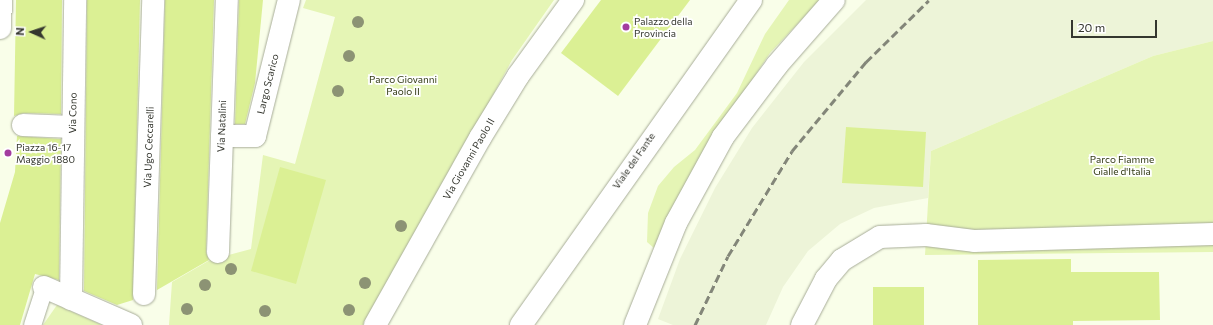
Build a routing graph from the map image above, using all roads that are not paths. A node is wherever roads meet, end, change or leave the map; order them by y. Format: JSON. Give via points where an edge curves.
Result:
{"nodes":[{"id":1,"x":1,"y":0,"type":"edge"},
{"id":2,"x":75,"y":0,"type":"edge"},
{"id":3,"x":153,"y":0,"type":"edge"},
{"id":4,"x":227,"y":0,"type":"edge"},
{"id":5,"x":289,"y":0,"type":"edge"},
{"id":6,"x":572,"y":0,"type":"edge"},
{"id":7,"x":751,"y":0,"type":"edge"},
{"id":8,"x":834,"y":0,"type":"edge"},
{"id":9,"x":0,"y":28,"type":"edge"},
{"id":10,"x":23,"y":125,"type":"dead end"},
{"id":11,"x":73,"y":128,"type":"junction"},
{"id":12,"x":222,"y":136,"type":"junction"},
{"id":13,"x":1213,"y":234,"type":"edge"},
{"id":14,"x":218,"y":252,"type":"dead end"},
{"id":15,"x":44,"y":287,"type":"joint"},
{"id":16,"x":144,"y":294,"type":"dead end"},
{"id":17,"x":71,"y":298,"type":"junction"},
{"id":18,"x":32,"y":325,"type":"edge"},
{"id":19,"x":131,"y":325,"type":"edge"},
{"id":20,"x":375,"y":325,"type":"edge"},
{"id":21,"x":521,"y":325,"type":"edge"},
{"id":22,"x":635,"y":325,"type":"edge"},
{"id":23,"x":802,"y":325,"type":"edge"}],
"edges":[{"from":1,"to":9,"type":"street"},
{"from":2,"to":11,"type":"street","name":"Via Cono"},
{"from":3,"to":16,"type":"street","name":"Via Ugo Ceccarelli"},
{"from":4,"to":12,"type":"street","name":"Via Natalini"},
{"from":5,"to":12,"type":"street","name":"Largo Scarico","via":[[255,136]]},
{"from":6,"to":20,"type":"street","name":"Via Giovanni Paolo II","via":[[506,94]]},
{"from":7,"to":21,"type":"street","name":"Viale del Fante"},
{"from":8,"to":22,"type":"street","via":[[777,65],[723,137],[676,223]]},
{"from":10,"to":11,"type":"street"},
{"from":11,"to":17,"type":"street","name":"Via Cono"},
{"from":12,"to":14,"type":"street","name":"Via Natalini"},
{"from":13,"to":23,"type":"street","via":[[974,241],[926,235],[880,237],[842,260],[826,280]]},
{"from":15,"to":17,"type":"street"},
{"from":15,"to":18,"type":"lane"},
{"from":17,"to":19,"type":"street"}]}
